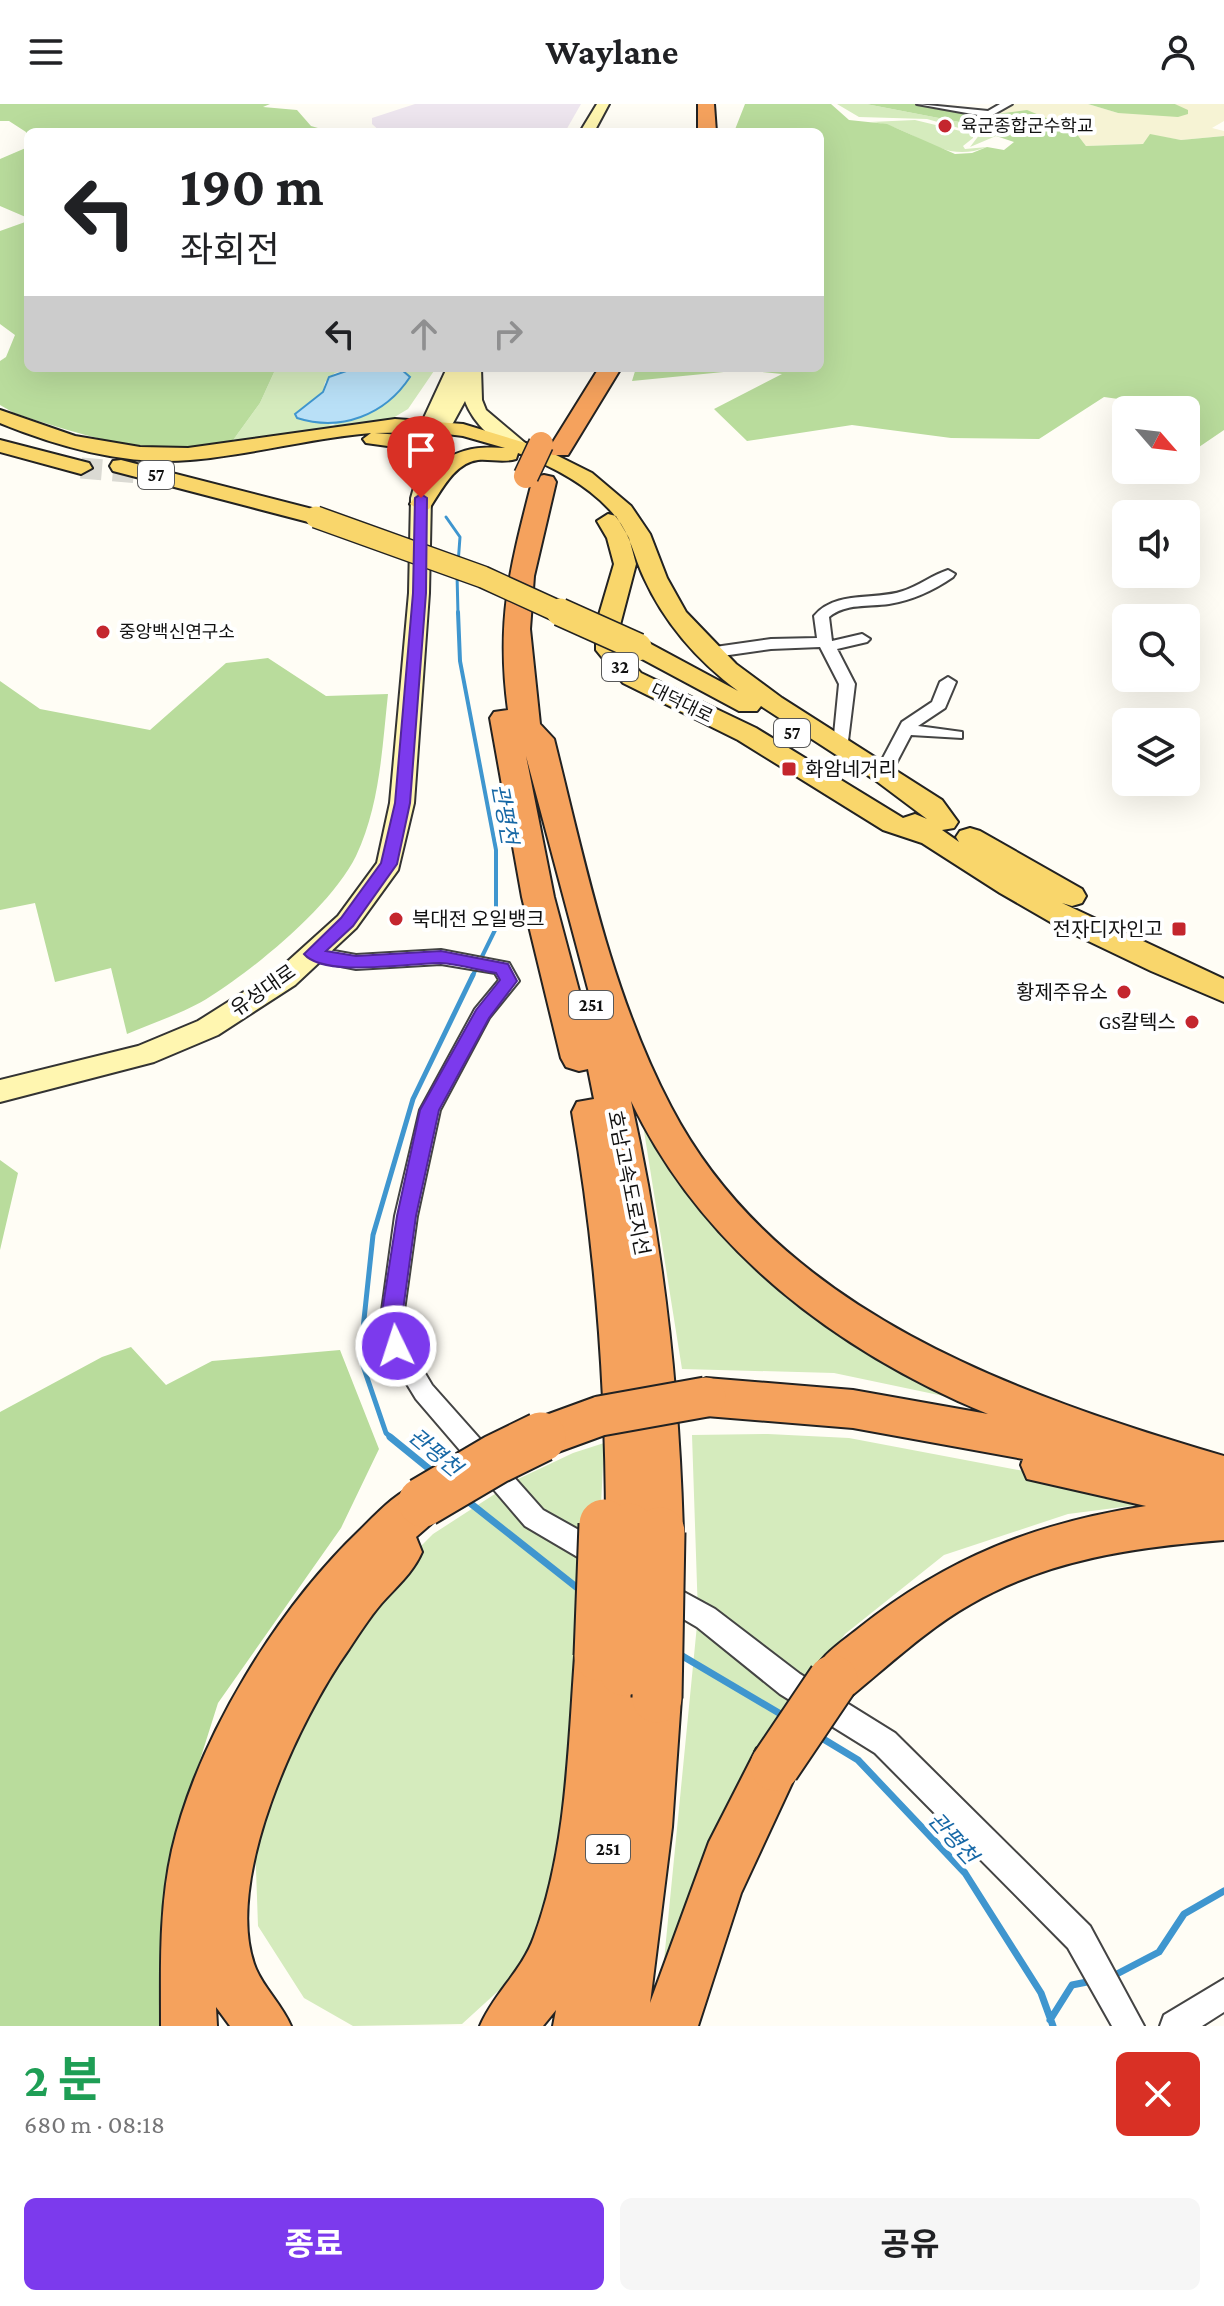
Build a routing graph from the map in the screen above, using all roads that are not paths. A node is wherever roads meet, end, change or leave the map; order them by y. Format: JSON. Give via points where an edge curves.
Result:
{"nodes":[{"id":1,"x":603,"y":104,"type":"edge"},
{"id":2,"x":615,"y":104,"type":"edge"},
{"id":3,"x":706,"y":104,"type":"edge"},
{"id":4,"x":719,"y":104,"type":"edge"},
{"id":5,"x":922,"y":104,"type":"edge"},
{"id":6,"x":1007,"y":104,"type":"edge"},
{"id":7,"x":589,"y":128,"type":"edge"},
{"id":8,"x":601,"y":128,"type":"edge"},
{"id":9,"x":707,"y":128,"type":"edge"},
{"id":10,"x":719,"y":128,"type":"edge"},
{"id":11,"x":453,"y":372,"type":"edge"},
{"id":12,"x":454,"y":372,"type":"edge"},
{"id":13,"x":471,"y":372,"type":"edge"},
{"id":14,"x":473,"y":372,"type":"edge"},
{"id":15,"x":588,"y":372,"type":"edge"},
{"id":16,"x":606,"y":372,"type":"edge"},
{"id":17,"x":0,"y":416,"type":"edge"},
{"id":18,"x":0,"y":424,"type":"edge"},
{"id":19,"x":437,"y":432,"type":"junction"},
{"id":20,"x":0,"y":433,"type":"edge"},
{"id":21,"x":358,"y":434,"type":"junction"},
{"id":22,"x":0,"y":446,"type":"edge"},
{"id":23,"x":527,"y":458,"type":"junction"},
{"id":24,"x":81,"y":468,"type":"tunnel mouth"},
{"id":25,"x":173,"y":469,"type":"tunnel mouth"},
{"id":26,"x":422,"y":492,"type":"junction"},
{"id":27,"x":313,"y":521,"type":"junction"},
{"id":28,"x":948,"y":574,"type":"dead end"},
{"id":29,"x":614,"y":604,"type":"junction"},
{"id":30,"x":669,"y":608,"type":"junction"},
{"id":31,"x":862,"y":639,"type":"dead end"},
{"id":32,"x":826,"y":644,"type":"junction"},
{"id":33,"x":708,"y":653,"type":"junction"},
{"id":34,"x":948,"y":682,"type":"dead end"},
{"id":35,"x":525,"y":727,"type":"junction"},
{"id":36,"x":906,"y":729,"type":"junction"},
{"id":37,"x":956,"y":735,"type":"dead end"},
{"id":38,"x":841,"y":745,"type":"junction"},
{"id":39,"x":883,"y":773,"type":"junction"},
{"id":40,"x":936,"y":829,"type":"junction"},
{"id":41,"x":312,"y":954,"type":"junction"},
{"id":42,"x":1224,"y":971,"type":"edge"},
{"id":43,"x":1224,"y":991,"type":"edge"},
{"id":44,"x":0,"y":1091,"type":"edge"},
{"id":45,"x":708,"y":1408,"type":"junction"},
{"id":46,"x":1224,"y":1476,"type":"edge"},
{"id":47,"x":1224,"y":1501,"type":"edge"},
{"id":48,"x":428,"y":1511,"type":"junction"},
{"id":49,"x":1224,"y":1519,"type":"edge"},
{"id":50,"x":631,"y":1528,"type":"junction"},
{"id":51,"x":627,"y":1675,"type":"junction"},
{"id":52,"x":1224,"y":1994,"type":"edge"},
{"id":53,"x":189,"y":2026,"type":"edge"},
{"id":54,"x":263,"y":2026,"type":"edge"},
{"id":55,"x":508,"y":2026,"type":"edge"},
{"id":56,"x":581,"y":2026,"type":"edge"},
{"id":57,"x":619,"y":2026,"type":"edge"},
{"id":58,"x":670,"y":2026,"type":"edge"},
{"id":59,"x":1129,"y":2026,"type":"edge"},
{"id":60,"x":1175,"y":2026,"type":"edge"}],
"edges":[{"from":1,"to":7,"type":"main road"},
{"from":2,"to":8,"type":"main road"},
{"from":3,"to":9,"type":"highway"},
{"from":4,"to":10,"type":"highway"},
{"from":5,"to":6,"type":"street","via":[[989,114]]},
{"from":11,"to":21,"type":"main road","via":[[412,416]]},
{"from":12,"to":19,"type":"main road","name":"유성대로","via":[[432,418]]},
{"from":13,"to":19,"type":"main road","name":"유성대로","number":"32"},
{"from":14,"to":23,"type":"main road","number":"32","via":[[474,408]]},
{"from":15,"to":23,"type":"highway","name":"호남고속도로지선","number":"251"},
{"from":16,"to":23,"type":"highway","name":"호남고속도로지선","number":"251"},
{"from":17,"to":21,"type":"main road","via":[[59,438],[146,454]]},
{"from":18,"to":27,"type":"main road","number":"57","via":[[83,456]]},
{"from":19,"to":21,"type":"main road","name":"대덕대로"},
{"from":19,"to":23,"type":"main road","name":"대덕대로","number":"32"},
{"from":19,"to":26,"type":"main road","name":"유성대로"},
{"from":20,"to":27,"type":"main road","number":"57","via":[[60,455]]},
{"from":21,"to":25,"type":"main road"},
{"from":21,"to":26,"type":"main road","via":[[413,448]]},
{"from":22,"to":24,"type":"main road"},
{"from":23,"to":26,"type":"main road","via":[[475,452],[447,465]]},
{"from":23,"to":29,"type":"main road","name":"대덕대로","number":"32","via":[[576,487],[603,511],[625,564]]},
{"from":23,"to":30,"type":"main road","name":"대덕대로","number":"32","via":[[578,474],[626,513]]},
{"from":23,"to":35,"type":"highway","name":"호남고속도로지선","number":"251","via":[[516,630]]},
{"from":23,"to":50,"type":"highway","name":"호남고속도로지선","number":"251","via":[[498,584],[499,677],[538,897],[599,1157],[621,1306],[610,1339],[609,1479]]},
{"from":26,"to":41,"type":"main road","name":"유성대로","via":[[402,803],[389,864],[347,922]]},
{"from":27,"to":40,"type":"main road","name":"대덕대로","number":"57","via":[[634,651]]},
{"from":28,"to":32,"type":"street","via":[[892,599],[832,606],[821,616]]},
{"from":29,"to":30,"type":"main road","via":[[636,594],[649,595]]},
{"from":29,"to":40,"type":"main road","name":"대덕대로","number":"32","via":[[608,650],[632,678],[747,734],[893,824]]},
{"from":30,"to":33,"type":"main road","name":"대덕대로","number":"32"},
{"from":31,"to":32,"type":"street"},
{"from":32,"to":33,"type":"street","via":[[771,644]]},
{"from":32,"to":38,"type":"street","via":[[847,684]]},
{"from":33,"to":38,"type":"main road","name":"대덕대로","number":"32","via":[[748,688]]},
{"from":34,"to":36,"type":"street","via":[[939,705]]},
{"from":35,"to":46,"type":"highway","via":[[539,739],[612,1013],[657,1117],[739,1228],[786,1274],[844,1316],[950,1379],[1091,1435]]},
{"from":35,"to":50,"type":"highway","name":"호남고속도로지선","number":"251","via":[[607,1066],[644,1262],[655,1359]]},
{"from":36,"to":37,"type":"street"},
{"from":36,"to":39,"type":"street"},
{"from":38,"to":39,"type":"main road","name":"대덕대로","number":"32"},
{"from":39,"to":40,"type":"main road","name":"대덕대로","number":"32","via":[[932,806]]},
{"from":40,"to":42,"type":"main road","name":"대덕대로","number":"32"},
{"from":40,"to":43,"type":"main road","name":"대덕대로","number":"32","via":[[1008,886],[1140,956]]},
{"from":41,"to":44,"type":"main road","name":"유성대로","via":[[286,978],[208,1028],[144,1055]]},
{"from":41,"to":59,"type":"street","via":[[356,962],[441,957],[502,968],[509,981],[482,1014],[430,1110],[406,1216],[391,1325],[396,1346],[424,1392],[534,1518],[706,1618],[790,1684],[885,1743],[1079,1937]]},
{"from":45,"to":46,"type":"highway","via":[[853,1409]]},
{"from":45,"to":47,"type":"highway","via":[[849,1428]]},
{"from":45,"to":48,"type":"highway","via":[[566,1449]]},
{"from":48,"to":53,"type":"highway","via":[[376,1541],[314,1611],[278,1665],[238,1742],[205,1824],[195,1866],[187,1937]]},
{"from":48,"to":54,"type":"highway","via":[[307,1670],[265,1752],[234,1833],[224,1876],[221,1936],[238,1993]]},
{"from":49,"to":58,"type":"highway","bridge":true,"via":[[1106,1535],[990,1570],[918,1612],[833,1680],[744,1818]]},
{"from":50,"to":51,"type":"highway","name":"호남고속도로지선","number":"251","bridge":true},
{"from":50,"to":51,"type":"highway","bridge":true},
{"from":51,"to":55,"type":"highway","via":[[587,1806],[568,1922],[535,1991]]},
{"from":51,"to":56,"type":"highway","name":"호남고속도로지선","number":"251","via":[[613,1813]]},
{"from":51,"to":57,"type":"highway","name":"호남고속도로지선","number":"251","via":[[646,1827]]},
{"from":52,"to":60,"type":"street"}]}
